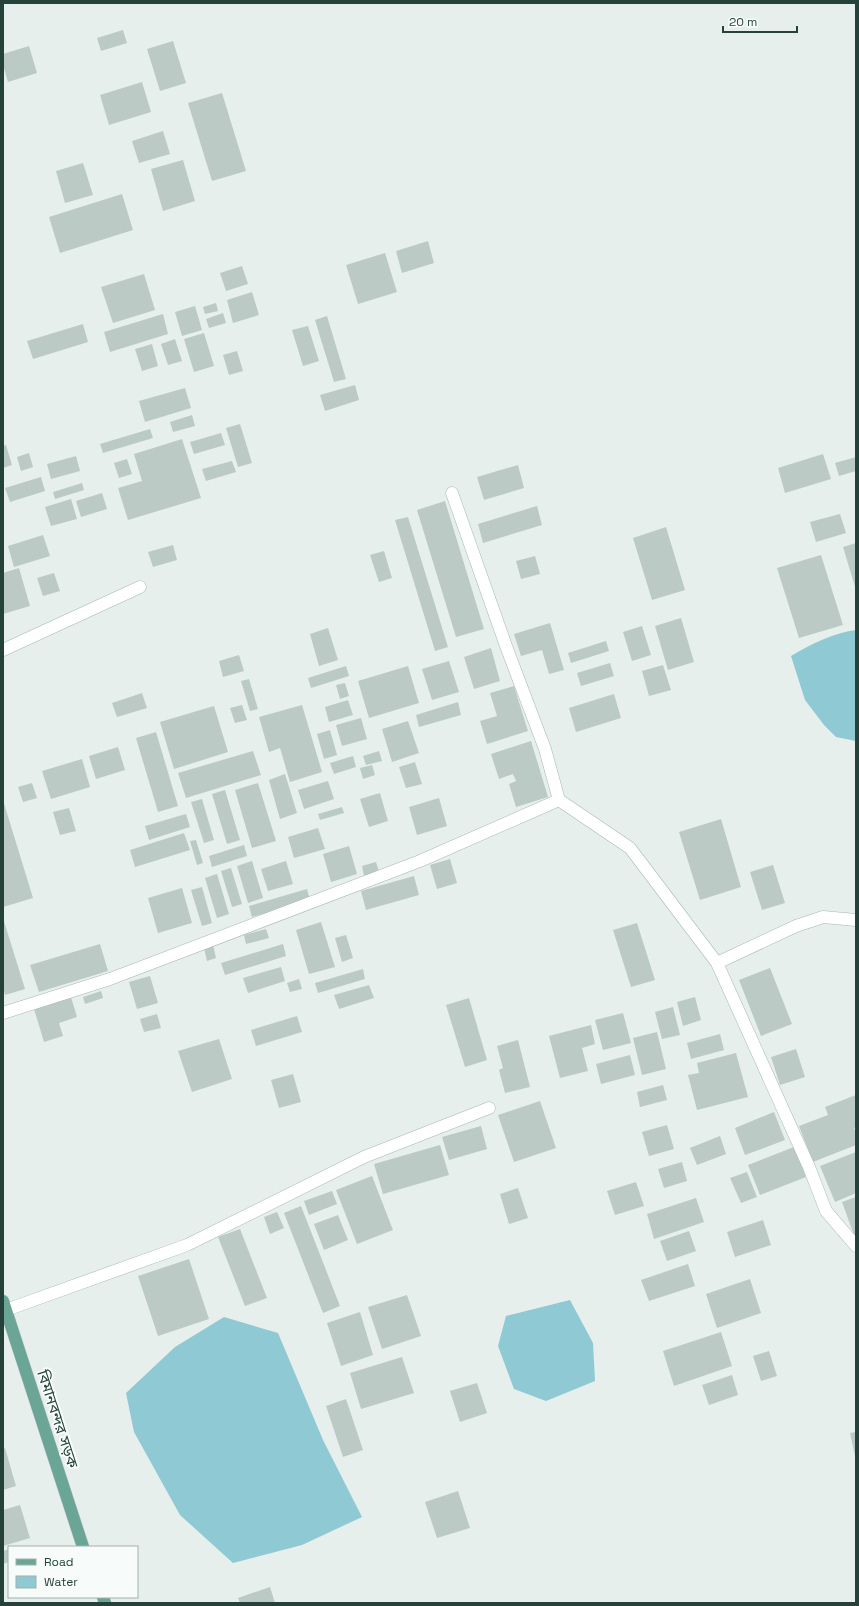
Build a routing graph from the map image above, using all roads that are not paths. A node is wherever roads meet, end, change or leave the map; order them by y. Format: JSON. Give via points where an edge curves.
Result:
{"nodes":[{"id":1,"x":452,"y":493,"type":"dead end"},
{"id":2,"x":140,"y":587,"type":"dead end"},
{"id":3,"x":3,"y":650,"type":"edge"},
{"id":4,"x":559,"y":800,"type":"junction"},
{"id":5,"x":856,"y":920,"type":"edge"},
{"id":6,"x":717,"y":962,"type":"junction"},
{"id":7,"x":3,"y":1013,"type":"edge"},
{"id":8,"x":489,"y":1108,"type":"dead end"},
{"id":9,"x":856,"y":1246,"type":"edge"},
{"id":10,"x":4,"y":1305,"type":"edge"},
{"id":11,"x":83,"y":1546,"type":"edge"}],
"edges":[{"from":1,"to":4,"type":"street","via":[[545,749]]},
{"from":2,"to":3,"type":"street"},
{"from":4,"to":6,"type":"street","via":[[630,848]]},
{"from":4,"to":7,"type":"street","via":[[391,872],[110,979]]},
{"from":5,"to":6,"type":"street","via":[[823,917],[796,926]]},
{"from":6,"to":9,"type":"street","via":[[809,1167],[826,1211]]},
{"from":8,"to":10,"type":"street","via":[[364,1158],[187,1246]]},
{"from":10,"to":11,"type":"main road","name":"বিমানবন্দর সড়ক"}]}
